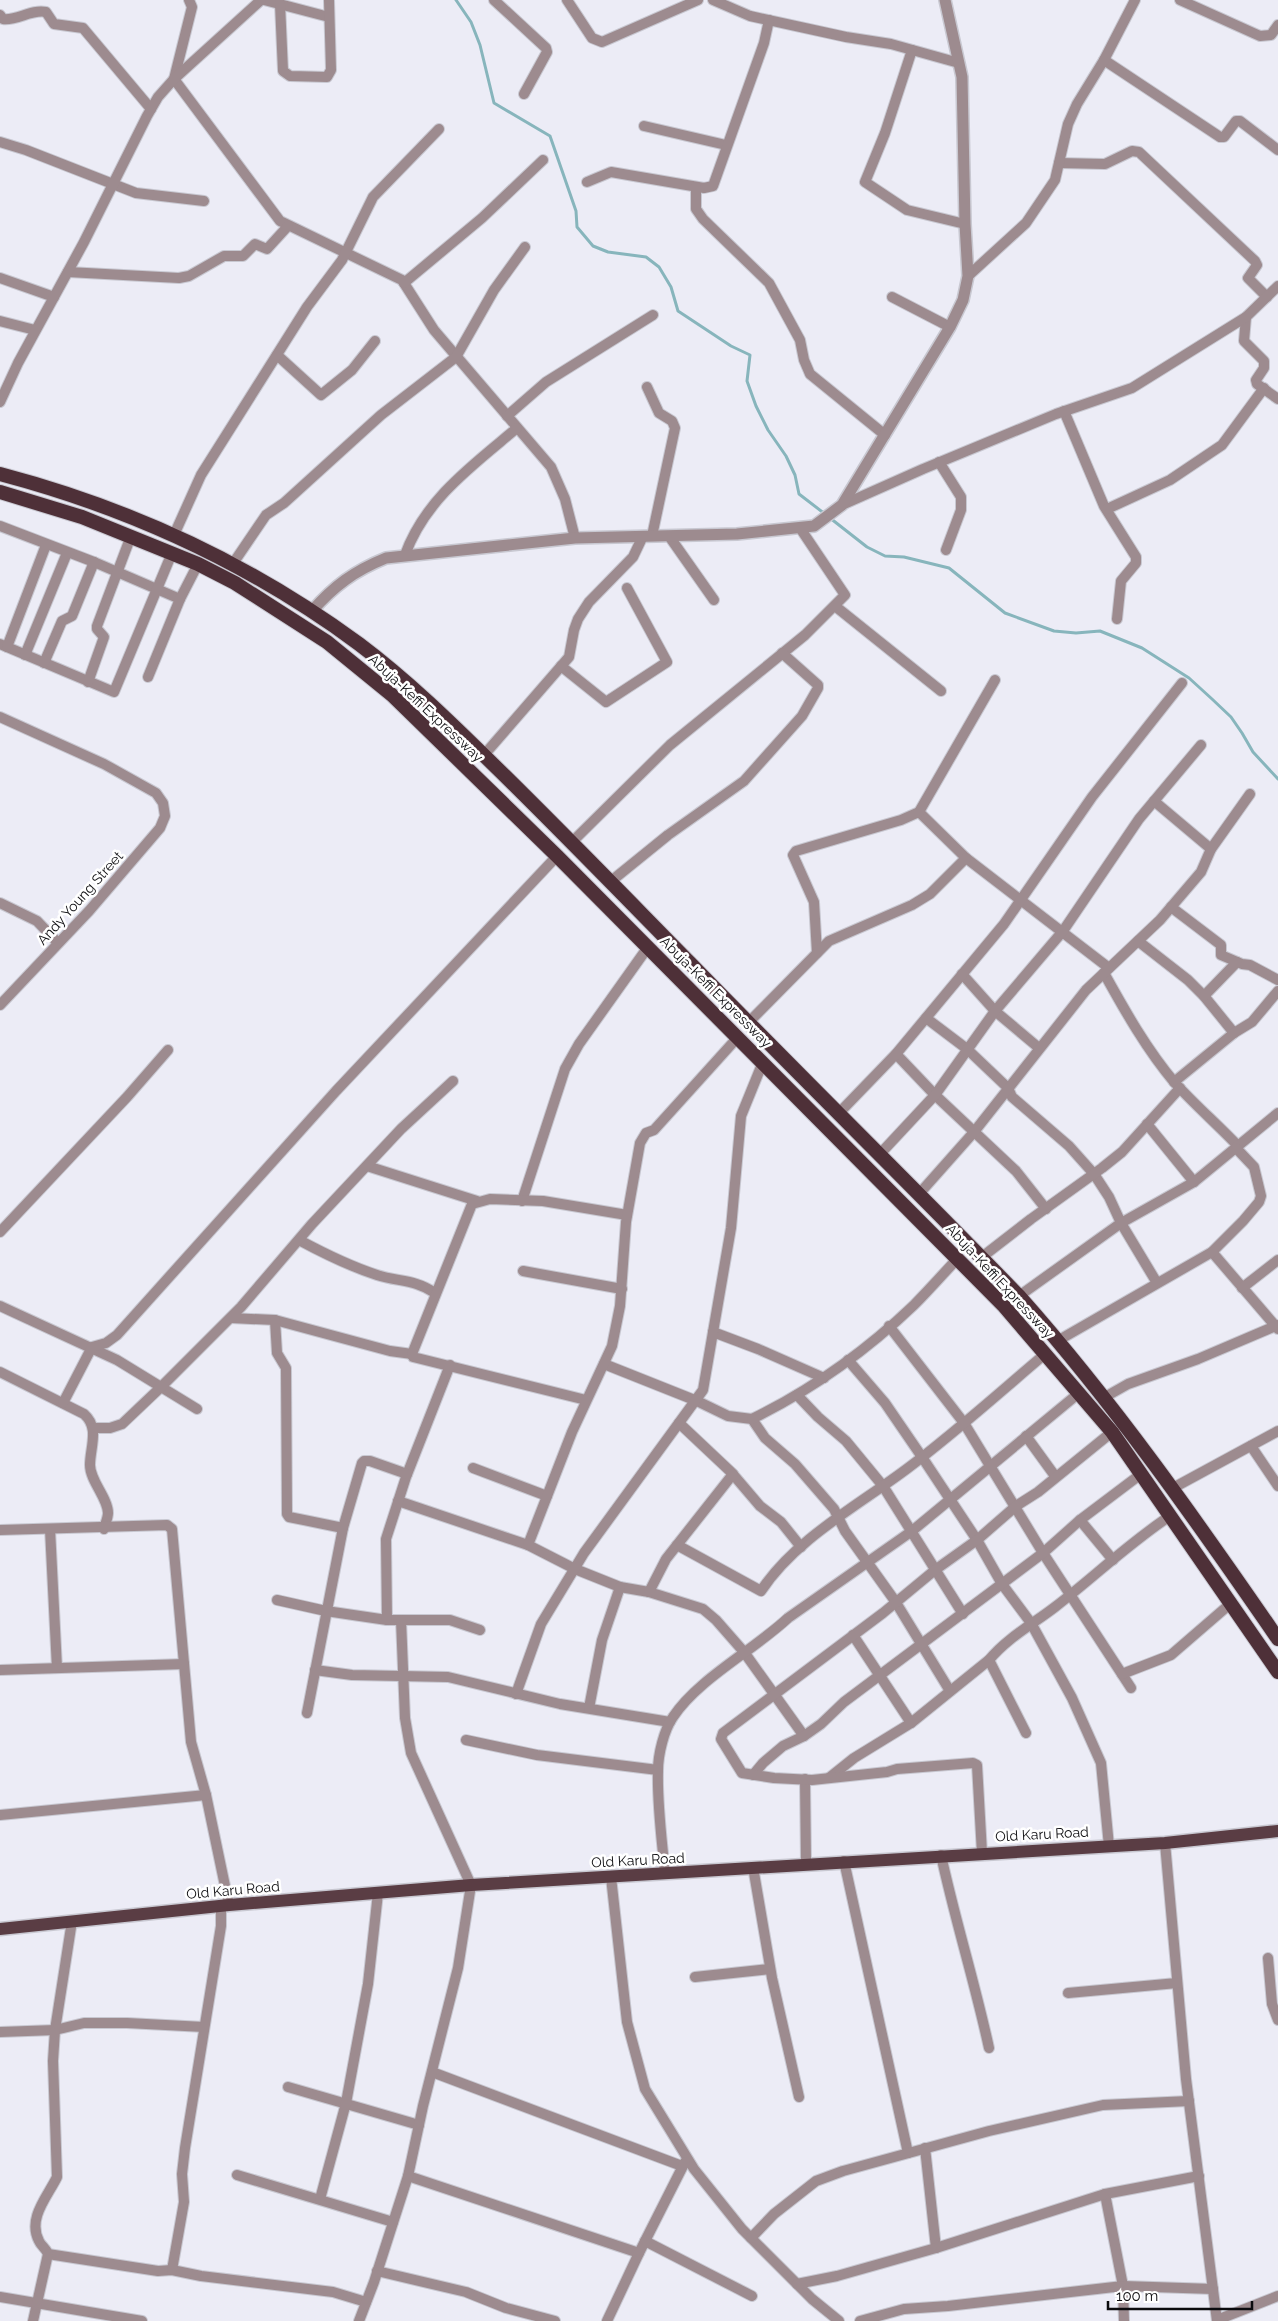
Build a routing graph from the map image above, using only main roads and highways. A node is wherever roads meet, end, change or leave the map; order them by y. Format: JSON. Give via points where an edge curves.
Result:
{"nodes":[{"id":1,"x":0,"y":474,"type":"edge"},
{"id":2,"x":0,"y":492,"type":"edge"},
{"id":3,"x":123,"y":513,"type":"junction"},
{"id":4,"x":158,"y":528,"type":"junction"},
{"id":5,"x":115,"y":530,"type":"junction"},
{"id":6,"x":150,"y":544,"type":"junction"},
{"id":7,"x":1278,"y":1639,"type":"edge"},
{"id":8,"x":1278,"y":1672,"type":"edge"},
{"id":9,"x":1278,"y":1831,"type":"edge"},
{"id":10,"x":0,"y":1929,"type":"edge"}],
"edges":[{"from":1,"to":3,"type":"highway","name":"Abuja-Keffi Expressway"},
{"from":2,"to":5,"type":"highway","name":"Abuja-Keffi Expressway","via":[[60,508]]},
{"from":3,"to":4,"type":"highway","name":"Abuja-Keffi Expressway"},
{"from":3,"to":5,"type":"highway"},
{"from":4,"to":6,"type":"highway"},
{"from":4,"to":7,"type":"highway","name":"Abuja-Keffi Expressway","via":[[232,565],[312,611],[384,664],[484,755],[572,842],[982,1257],[1059,1340],[1173,1488]]},
{"from":5,"to":6,"type":"highway","name":"Abuja-Keffi Expressway"},
{"from":6,"to":8,"type":"highway","name":"Abuja-Keffi Expressway","via":[[198,564],[260,598],[326,642],[448,748],[557,856],[1003,1305],[1112,1432]]},
{"from":9,"to":10,"type":"main road","name":"Old Karu Road","via":[[1165,1843],[471,1885]]}]}
